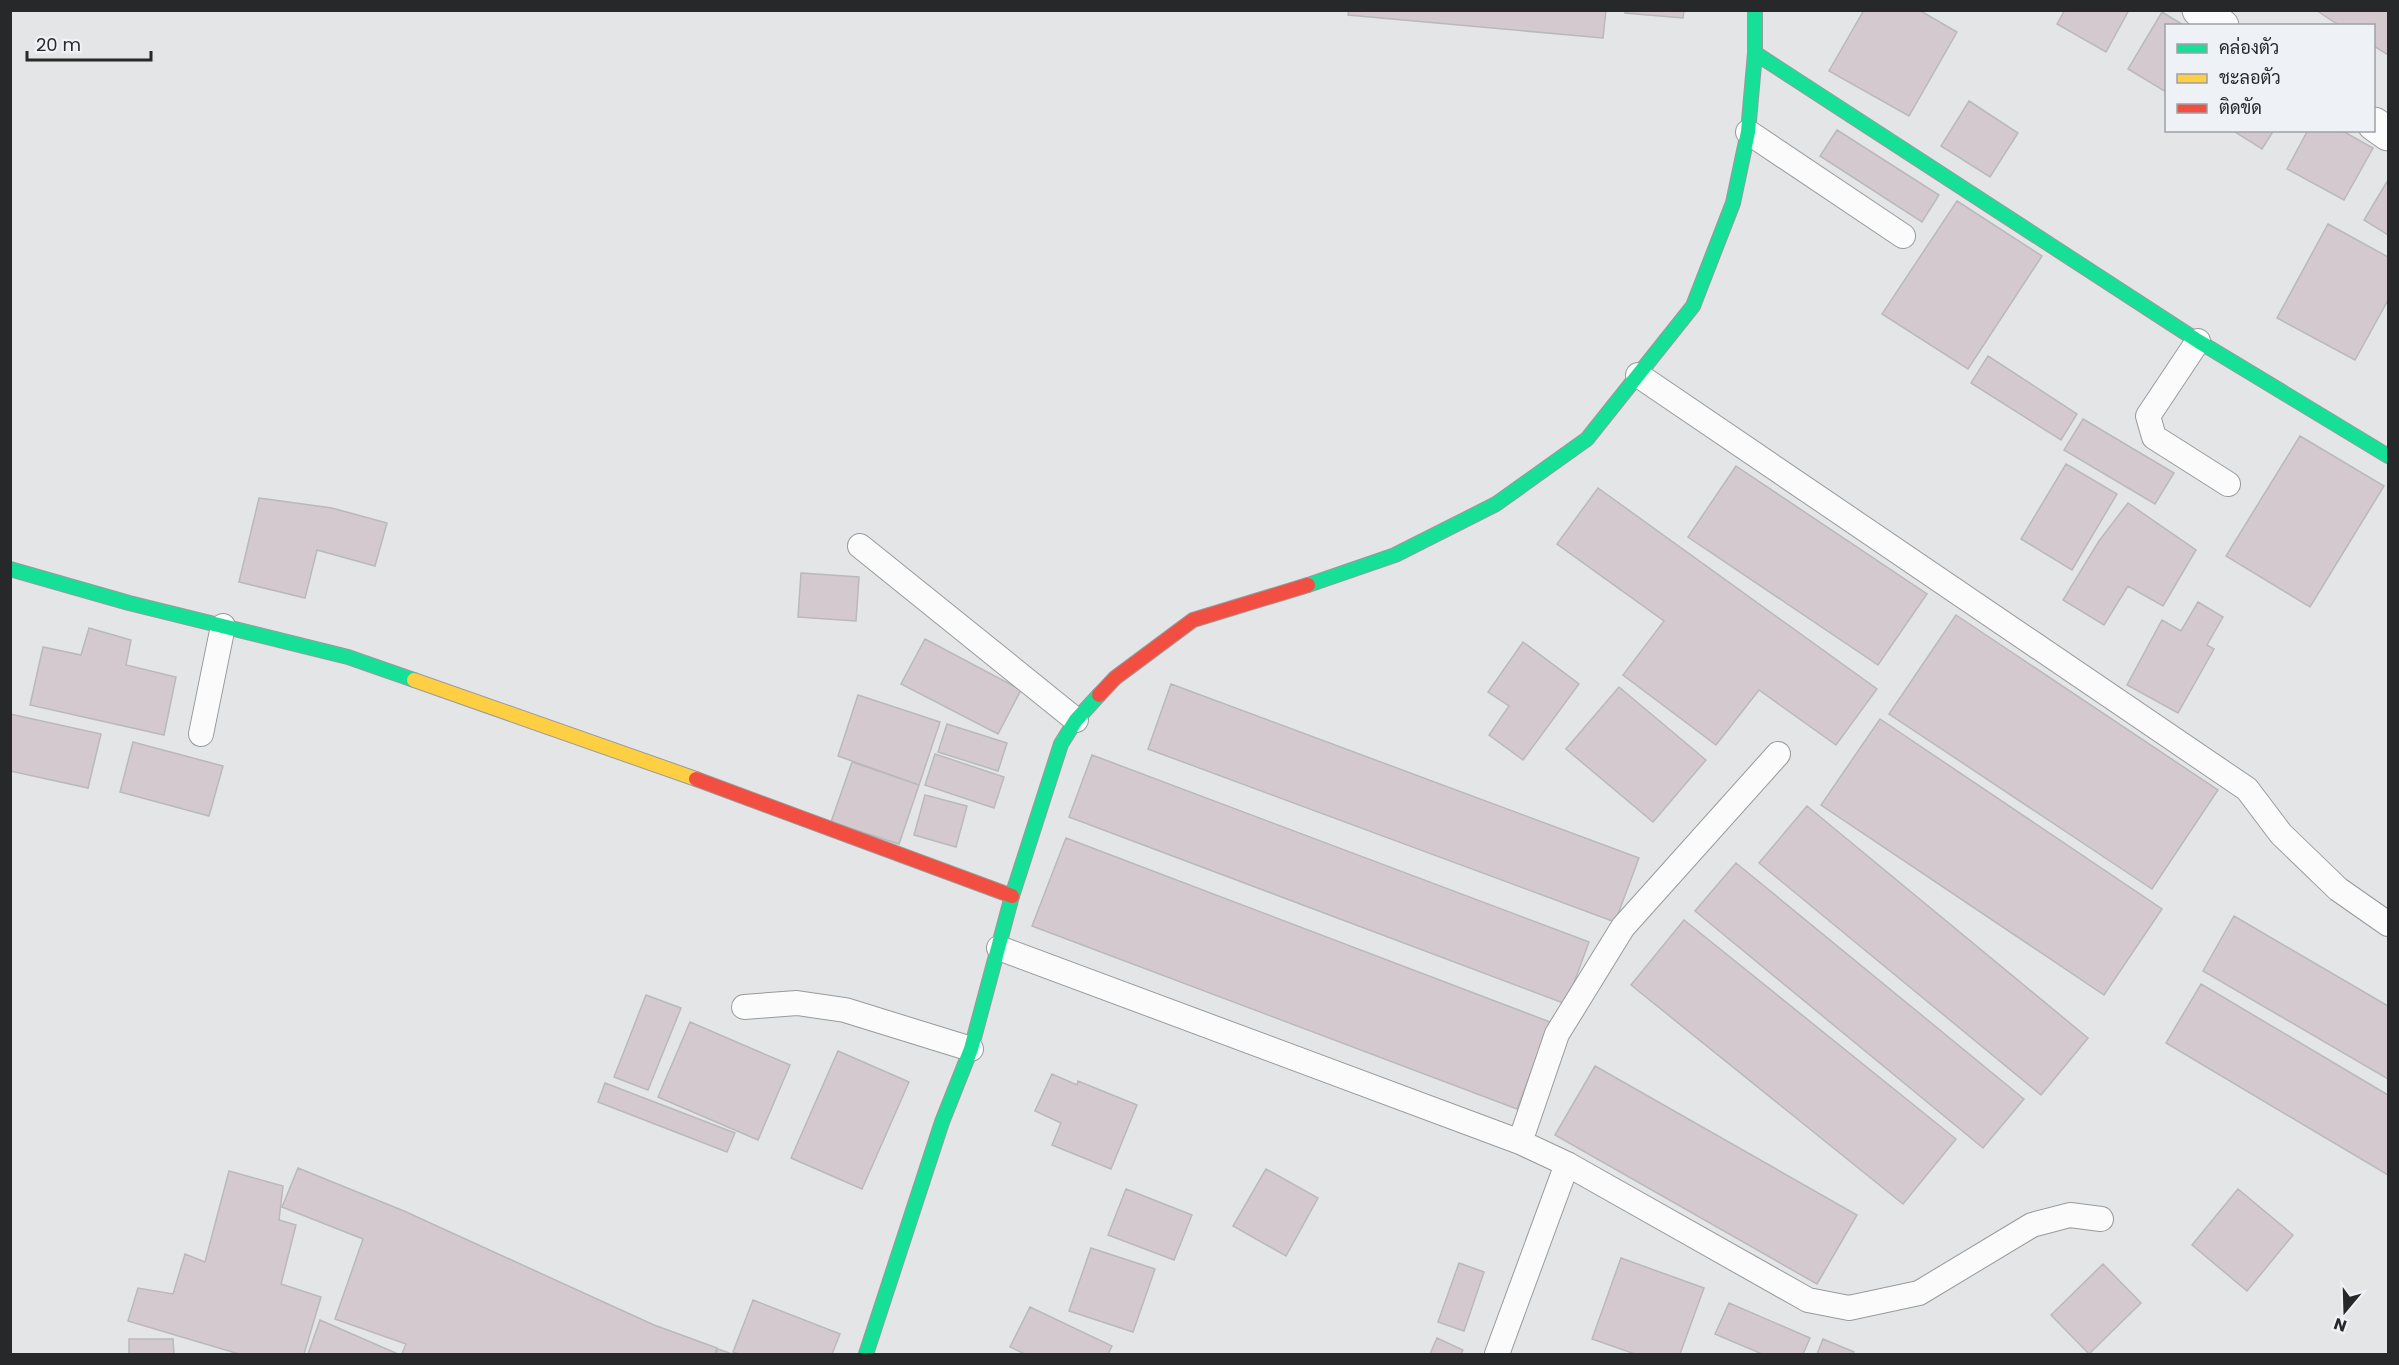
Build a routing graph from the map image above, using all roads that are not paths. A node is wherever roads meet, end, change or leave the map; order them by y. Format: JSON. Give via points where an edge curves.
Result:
{"nodes":[{"id":1,"x":1755,"y":10,"type":"edge"},
{"id":2,"x":2199,"y":10,"type":"edge"},
{"id":3,"x":2219,"y":24,"type":"edge"},
{"id":4,"x":1755,"y":53,"type":"junction"},
{"id":5,"x":2375,"y":125,"type":"edge"},
{"id":6,"x":1748,"y":132,"type":"junction"},
{"id":7,"x":2388,"y":134,"type":"edge"},
{"id":8,"x":1903,"y":236,"type":"dead end"},
{"id":9,"x":2198,"y":341,"type":"junction"},
{"id":10,"x":1638,"y":375,"type":"junction"},
{"id":11,"x":2388,"y":456,"type":"edge"},
{"id":12,"x":2228,"y":484,"type":"dead end"},
{"id":13,"x":860,"y":546,"type":"dead end"},
{"id":14,"x":10,"y":569,"type":"edge"},
{"id":15,"x":223,"y":626,"type":"junction"},
{"id":16,"x":1076,"y":720,"type":"junction"},
{"id":17,"x":201,"y":734,"type":"dead end"},
{"id":18,"x":1778,"y":754,"type":"dead end"},
{"id":19,"x":1011,"y":896,"type":"junction"},
{"id":20,"x":2388,"y":924,"type":"edge"},
{"id":21,"x":999,"y":948,"type":"junction"},
{"id":22,"x":744,"y":1006,"type":"dead end"},
{"id":23,"x":971,"y":1049,"type":"junction"},
{"id":24,"x":1520,"y":1142,"type":"junction"},
{"id":25,"x":1567,"y":1164,"type":"junction"},
{"id":26,"x":2101,"y":1220,"type":"dead end"},
{"id":27,"x":866,"y":1354,"type":"edge"},
{"id":28,"x":1497,"y":1354,"type":"edge"}],
"edges":[{"from":1,"to":4,"type":"street"},
{"from":2,"to":3,"type":"street"},
{"from":4,"to":6,"type":"street"},
{"from":4,"to":9,"type":"street"},
{"from":5,"to":7,"type":"street"},
{"from":6,"to":8,"type":"lane"},
{"from":6,"to":10,"type":"street","via":[[1733,202],[1693,306]]},
{"from":9,"to":11,"type":"street"},
{"from":9,"to":12,"type":"lane","via":[[2148,416],[2154,437]]},
{"from":10,"to":16,"type":"street","via":[[1587,438],[1496,504],[1395,555],[1193,620],[1115,678]]},
{"from":10,"to":20,"type":"lane","via":[[2247,789],[2281,834],[2338,889]]},
{"from":13,"to":16,"type":"lane"},
{"from":14,"to":15,"type":"street"},
{"from":15,"to":17,"type":"lane"},
{"from":15,"to":19,"type":"street","via":[[370,665],[632,755]]},
{"from":16,"to":19,"type":"street","via":[[1061,744]]},
{"from":18,"to":24,"type":"lane","via":[[1623,927],[1557,1034]]},
{"from":19,"to":21,"type":"street"},
{"from":21,"to":23,"type":"street"},
{"from":21,"to":24,"type":"lane"},
{"from":22,"to":23,"type":"lane","via":[[797,1003],[845,1010]]},
{"from":23,"to":27,"type":"street","via":[[942,1122]]},
{"from":24,"to":25,"type":"lane"},
{"from":25,"to":26,"type":"lane","via":[[1808,1300],[1849,1308],[1919,1293],[2032,1225],[2070,1215]]},
{"from":25,"to":28,"type":"lane"}]}
